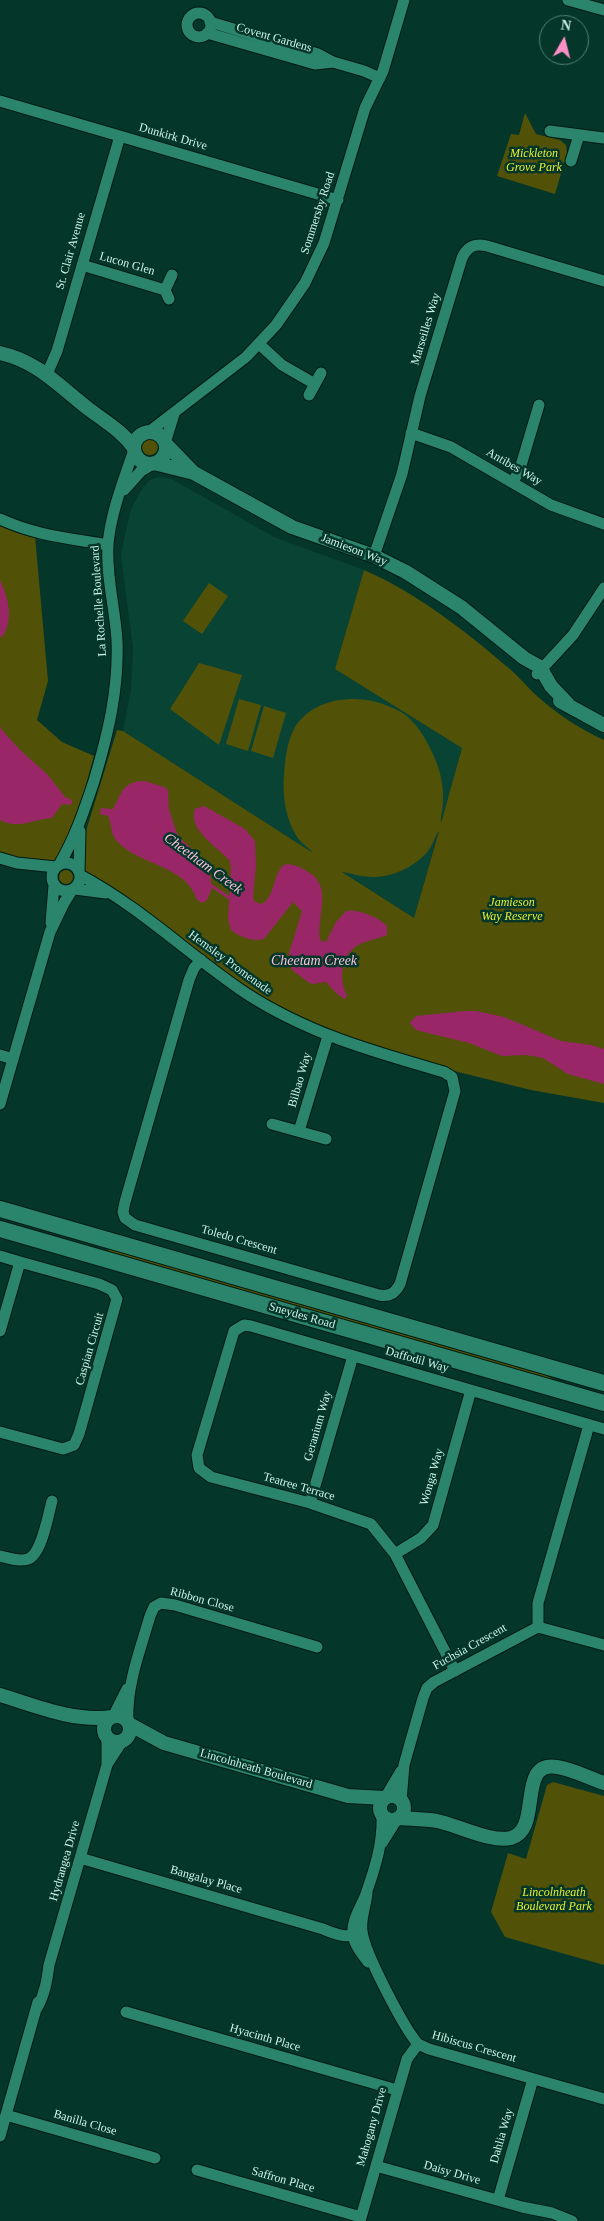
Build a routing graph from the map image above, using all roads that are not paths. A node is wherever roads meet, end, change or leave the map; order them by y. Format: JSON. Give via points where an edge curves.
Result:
{"nodes":[{"id":1,"x":568,"y":0,"type":"edge"},
{"id":2,"x":404,"y":1,"type":"edge"},
{"id":3,"x":604,"y":10,"type":"edge"},
{"id":4,"x":209,"y":28,"type":"dead end"},
{"id":5,"x":380,"y":78,"type":"junction"},
{"id":6,"x":0,"y":101,"type":"edge"},
{"id":7,"x":550,"y":131,"type":"dead end"},
{"id":8,"x":579,"y":135,"type":"junction"},
{"id":9,"x":120,"y":136,"type":"junction"},
{"id":10,"x":604,"y":138,"type":"edge"},
{"id":11,"x":571,"y":160,"type":"dead end"},
{"id":12,"x":338,"y":200,"type":"junction"},
{"id":13,"x":82,"y":265,"type":"junction"},
{"id":14,"x":172,"y":275,"type":"dead end"},
{"id":15,"x":604,"y":280,"type":"edge"},
{"id":16,"x":259,"y":344,"type":"junction"},
{"id":17,"x":0,"y":353,"type":"edge"},
{"id":18,"x":322,"y":373,"type":"dead end"},
{"id":19,"x":47,"y":374,"type":"junction"},
{"id":20,"x":315,"y":384,"type":"junction"},
{"id":21,"x":309,"y":395,"type":"dead end"},
{"id":22,"x":540,"y":405,"type":"dead end"},
{"id":23,"x":174,"y":414,"type":"junction"},
{"id":24,"x":109,"y":423,"type":"junction"},
{"id":25,"x":146,"y":432,"type":"junction"},
{"id":26,"x":411,"y":433,"type":"junction"},
{"id":27,"x":166,"y":443,"type":"junction"},
{"id":28,"x":134,"y":449,"type":"junction"},
{"id":29,"x":154,"y":463,"type":"junction"},
{"id":30,"x":194,"y":473,"type":"junction"},
{"id":31,"x":512,"y":482,"type":"junction"},
{"id":32,"x":121,"y":493,"type":"junction"},
{"id":33,"x":0,"y":519,"type":"edge"},
{"id":34,"x":604,"y":524,"type":"edge"},
{"id":35,"x":108,"y":545,"type":"junction"},
{"id":36,"x":374,"y":556,"type":"junction"},
{"id":37,"x":604,"y":588,"type":"edge"},
{"id":38,"x":539,"y":672,"type":"junction"},
{"id":39,"x":604,"y":725,"type":"edge"},
{"id":40,"x":80,"y":825,"type":"junction"},
{"id":41,"x":0,"y":858,"type":"edge"},
{"id":42,"x":17,"y":863,"type":"junction"},
{"id":43,"x":57,"y":866,"type":"junction"},
{"id":44,"x":80,"y":874,"type":"junction"},
{"id":45,"x":53,"y":884,"type":"junction"},
{"id":46,"x":74,"y":889,"type":"junction"},
{"id":47,"x":110,"y":894,"type":"junction"},
{"id":48,"x":50,"y":932,"type":"junction"},
{"id":49,"x":201,"y":960,"type":"junction"},
{"id":50,"x":328,"y":1036,"type":"junction"},
{"id":51,"x":0,"y":1055,"type":"edge"},
{"id":52,"x":13,"y":1059,"type":"junction"},
{"id":53,"x":454,"y":1081,"type":"joint"},
{"id":54,"x":0,"y":1104,"type":"edge"},
{"id":55,"x":272,"y":1124,"type":"dead end"},
{"id":56,"x":299,"y":1131,"type":"junction"},
{"id":57,"x":326,"y":1140,"type":"dead end"},
{"id":58,"x":0,"y":1209,"type":"edge"},
{"id":59,"x":0,"y":1229,"type":"edge"},
{"id":60,"x":0,"y":1256,"type":"edge"},
{"id":61,"x":20,"y":1262,"type":"junction"},
{"id":62,"x":238,"y":1328,"type":"joint"},
{"id":63,"x":0,"y":1331,"type":"edge"},
{"id":64,"x":353,"y":1356,"type":"junction"},
{"id":65,"x":604,"y":1383,"type":"edge"},
{"id":66,"x":470,"y":1390,"type":"junction"},
{"id":67,"x":604,"y":1403,"type":"edge"},
{"id":68,"x":589,"y":1424,"type":"junction"},
{"id":69,"x":604,"y":1429,"type":"edge"},
{"id":70,"x":0,"y":1432,"type":"edge"},
{"id":71,"x":52,"y":1501,"type":"dead end"},
{"id":72,"x":310,"y":1503,"type":"junction"},
{"id":73,"x":394,"y":1554,"type":"junction"},
{"id":74,"x":0,"y":1556,"type":"edge"},
{"id":75,"x":538,"y":1627,"type":"junction"},
{"id":76,"x":604,"y":1645,"type":"edge"},
{"id":77,"x":317,"y":1647,"type":"dead end"},
{"id":78,"x":455,"y":1671,"type":"junction"},
{"id":79,"x":131,"y":1681,"type":"junction"},
{"id":80,"x":0,"y":1695,"type":"edge"},
{"id":81,"x":76,"y":1717,"type":"junction"},
{"id":82,"x":112,"y":1717,"type":"junction"},
{"id":83,"x":128,"y":1723,"type":"junction"},
{"id":84,"x":106,"y":1735,"type":"junction"},
{"id":85,"x":124,"y":1739,"type":"junction"},
{"id":86,"x":164,"y":1743,"type":"junction"},
{"id":87,"x":107,"y":1764,"type":"junction"},
{"id":88,"x":404,"y":1765,"type":"junction"},
{"id":89,"x":604,"y":1784,"type":"edge"},
{"id":90,"x":348,"y":1796,"type":"junction"},
{"id":91,"x":385,"y":1798,"type":"junction"},
{"id":92,"x":402,"y":1802,"type":"junction"},
{"id":93,"x":381,"y":1814,"type":"junction"},
{"id":94,"x":398,"y":1818,"type":"junction"},
{"id":95,"x":435,"y":1821,"type":"junction"},
{"id":96,"x":381,"y":1845,"type":"junction"},
{"id":97,"x":80,"y":1858,"type":"junction"},
{"id":98,"x":356,"y":1933,"type":"junction"},
{"id":99,"x":126,"y":2012,"type":"dead end"},
{"id":100,"x":418,"y":2044,"type":"junction"},
{"id":101,"x":533,"y":2079,"type":"junction"},
{"id":102,"x":397,"y":2090,"type":"junction"},
{"id":103,"x":604,"y":2099,"type":"edge"},
{"id":104,"x":6,"y":2115,"type":"junction"},
{"id":105,"x":0,"y":2136,"type":"edge"},
{"id":106,"x":155,"y":2158,"type":"dead end"},
{"id":107,"x":376,"y":2166,"type":"junction"},
{"id":108,"x":197,"y":2170,"type":"dead end"},
{"id":109,"x":498,"y":2200,"type":"junction"},
{"id":110,"x":522,"y":2207,"type":"junction"},
{"id":111,"x":360,"y":2219,"type":"edge"},
{"id":112,"x":565,"y":2221,"type":"edge"},
{"id":113,"x":572,"y":2221,"type":"edge"}],
"edges":[{"from":1,"to":3,"type":"street"},
{"from":2,"to":5,"type":"street","name":"Sommersby Road"},
{"from":4,"to":5,"type":"street","name":"Covent Gardens","via":[[316,64],[333,62]]},
{"from":5,"to":12,"type":"street","name":"Sommersby Road","via":[[365,108]]},
{"from":6,"to":9,"type":"street","name":"Dunkirk Drive"},
{"from":7,"to":8,"type":"street"},
{"from":8,"to":10,"type":"street"},
{"from":8,"to":11,"type":"street"},
{"from":9,"to":12,"type":"street","name":"Dunkirk Drive"},
{"from":9,"to":13,"type":"street","name":"St. Clair Avenue"},
{"from":12,"to":16,"type":"street","name":"Sommersby Road","via":[[322,249],[306,283],[287,312]]},
{"from":13,"to":14,"type":"street","name":"Lucon Glen","via":[[167,294]]},
{"from":13,"to":19,"type":"street","name":"St. Clair Avenue"},
{"from":15,"to":26,"type":"street","name":"Marseilles Way","via":[[486,246],[469,248],[462,258]]},
{"from":16,"to":20,"type":"street","via":[[282,364]]},
{"from":16,"to":23,"type":"street","name":"Sommersby Road","via":[[234,368],[192,397]]},
{"from":17,"to":19,"type":"street"},
{"from":18,"to":20,"type":"street"},
{"from":19,"to":24,"type":"street"},
{"from":20,"to":21,"type":"street"},
{"from":22,"to":31,"type":"street","via":[[520,469]]},
{"from":23,"to":25,"type":"street","name":"Sommersby Road"},
{"from":23,"to":27,"type":"street","name":"Sommersby Road"},
{"from":24,"to":25,"type":"street"},
{"from":24,"to":28,"type":"street"},
{"from":25,"to":27,"type":"street","via":[[159,434]]},
{"from":25,"to":28,"type":"street","via":[[135,440]]},
{"from":26,"to":31,"type":"street","name":"Antibes Way","via":[[451,447]]},
{"from":26,"to":36,"type":"street","name":"Marseilles Way","via":[[399,483]]},
{"from":27,"to":29,"type":"street","via":[[164,456]]},
{"from":27,"to":30,"type":"street","name":"Jamieson Way"},
{"from":28,"to":29,"type":"street","via":[[141,461]]},
{"from":28,"to":32,"type":"street","name":"La Rochelle Boulevard"},
{"from":29,"to":30,"type":"street","name":"Jamieson Way"},
{"from":29,"to":32,"type":"street","name":"La Rochelle Boulevard","via":[[141,471]]},
{"from":30,"to":36,"type":"street","name":"Jamieson Way","via":[[292,527]]},
{"from":31,"to":34,"type":"street","name":"Antibes Way","via":[[552,505]]},
{"from":32,"to":35,"type":"street","name":"La Rochelle Boulevard"},
{"from":33,"to":35,"type":"street","via":[[50,537]]},
{"from":35,"to":40,"type":"street","name":"La Rochelle Boulevard","via":[[116,630],[116,688],[108,732]]},
{"from":36,"to":38,"type":"street","name":"Jamieson Way","via":[[434,588],[504,643],[517,661]]},
{"from":37,"to":38,"type":"street","via":[[573,635]]},
{"from":38,"to":39,"type":"street","name":"Jamieson Way","via":[[548,693]]},
{"from":40,"to":43,"type":"street","name":"La Rochelle Boulevard"},
{"from":40,"to":44,"type":"street","name":"La Rochelle Boulevard"},
{"from":41,"to":42,"type":"street"},
{"from":42,"to":43,"type":"street"},
{"from":42,"to":45,"type":"street"},
{"from":43,"to":44,"type":"street","via":[[71,864]]},
{"from":43,"to":45,"type":"street","via":[[52,874]]},
{"from":44,"to":46,"type":"street"},
{"from":44,"to":47,"type":"street","name":"Hemsley Promenade"},
{"from":45,"to":46,"type":"street","via":[[64,892]]},
{"from":45,"to":48,"type":"street"},
{"from":46,"to":47,"type":"street","name":"Hemsley Promenade"},
{"from":46,"to":48,"type":"street"},
{"from":47,"to":49,"type":"street","name":"Hemsley Promenade"},
{"from":48,"to":52,"type":"street"},
{"from":49,"to":50,"type":"street","name":"Hemsley Promenade","via":[[260,1002]]},
{"from":49,"to":53,"type":"street","name":"Toledo Crescent","via":[[189,980],[125,1202],[124,1214],[131,1223],[379,1295],[394,1294],[400,1284],[455,1091]]},
{"from":50,"to":53,"type":"street","name":"Hemsley Promenade","via":[[444,1072]]},
{"from":50,"to":56,"type":"street","name":"Bilbao Way"},
{"from":51,"to":52,"type":"street"},
{"from":52,"to":54,"type":"street"},
{"from":55,"to":56,"type":"street"},
{"from":56,"to":57,"type":"street"},
{"from":58,"to":65,"type":"main road","name":"Sneydes Road"},
{"from":59,"to":67,"type":"main road","name":"Sneydes Road"},
{"from":60,"to":61,"type":"street"},
{"from":61,"to":63,"type":"street"},
{"from":61,"to":70,"type":"street","name":"Caspian Circuit","via":[[106,1287],[115,1294],[116,1306],[74,1445],[64,1449]]},
{"from":62,"to":64,"type":"street","name":"Daffodil Way","via":[[251,1326]]},
{"from":62,"to":72,"type":"street","name":"Teatree Terrace","via":[[232,1336],[197,1463],[203,1473],[211,1477]]},
{"from":64,"to":66,"type":"street","name":"Daffodil Way"},
{"from":64,"to":72,"type":"street","name":"Geranium Way"},
{"from":66,"to":68,"type":"street","name":"Daffodil Way"},
{"from":66,"to":73,"type":"street","name":"Wonga Way","via":[[433,1525],[421,1538]]},
{"from":68,"to":69,"type":"street","name":"Daffodil Way"},
{"from":68,"to":75,"type":"street","via":[[538,1603]]},
{"from":71,"to":74,"type":"street","via":[[37,1553],[20,1560]]},
{"from":72,"to":73,"type":"street","name":"Teatree Terrace","via":[[371,1524]]},
{"from":73,"to":78,"type":"street","name":"Teatree Terrace"},
{"from":75,"to":76,"type":"street"},
{"from":75,"to":78,"type":"street","name":"Fuchsia Crescent"},
{"from":77,"to":79,"type":"street","name":"Ribbon Close","via":[[161,1603],[150,1616]]},
{"from":78,"to":88,"type":"street","name":"Fuchsia Crescent","via":[[427,1688]]},
{"from":79,"to":82,"type":"street","name":"Ribbon Close"},
{"from":79,"to":83,"type":"street","name":"Ribbon Close"},
{"from":80,"to":81,"type":"street"},
{"from":81,"to":82,"type":"street"},
{"from":81,"to":84,"type":"street"},
{"from":82,"to":83,"type":"street","via":[[121,1717]]},
{"from":82,"to":84,"type":"street","via":[[106,1723]]},
{"from":83,"to":85,"type":"street","via":[[129,1732]]},
{"from":83,"to":86,"type":"street","name":"Lincolnheath Boulevard"},
{"from":84,"to":85,"type":"street","via":[[114,1741]]},
{"from":84,"to":87,"type":"street","name":"Hydrangea Drive"},
{"from":85,"to":86,"type":"street","name":"Lincolnheath Boulevard"},
{"from":85,"to":87,"type":"street","name":"Hydrangea Drive"},
{"from":86,"to":90,"type":"street","name":"Lincolnheath Boulevard"},
{"from":87,"to":97,"type":"street","name":"Hydrangea Drive"},
{"from":88,"to":91,"type":"street","name":"Fuchsia Crescent"},
{"from":88,"to":92,"type":"street","name":"Fuchsia Crescent"},
{"from":89,"to":95,"type":"street","via":[[557,1767],[546,1767],[533,1779],[527,1822],[522,1831],[512,1838],[498,1840]]},
{"from":90,"to":91,"type":"street","name":"Lincolnheath Boulevard"},
{"from":90,"to":93,"type":"street","name":"Lincolnheath Boulevard"},
{"from":91,"to":92,"type":"street","via":[[394,1796]]},
{"from":91,"to":93,"type":"street","via":[[380,1804]]},
{"from":92,"to":94,"type":"street","via":[[403,1811]]},
{"from":92,"to":95,"type":"street"},
{"from":93,"to":94,"type":"street","via":[[388,1820]]},
{"from":93,"to":96,"type":"street","name":"Hibiscus Crescent"},
{"from":94,"to":95,"type":"street"},
{"from":94,"to":96,"type":"street","name":"Hibiscus Crescent"},
{"from":96,"to":98,"type":"street","name":"Hibiscus Crescent"},
{"from":97,"to":98,"type":"street","name":"Bangalay Place","via":[[323,1929]]},
{"from":97,"to":104,"type":"street","name":"Hydrangea Drive","via":[[49,1965],[45,1994],[37,2008]]},
{"from":98,"to":100,"type":"street","name":"Hibiscus Crescent"},
{"from":99,"to":102,"type":"street","name":"Hyacinth Place"},
{"from":100,"to":101,"type":"street","name":"Hibiscus Crescent"},
{"from":100,"to":102,"type":"street","name":"Mahogany Drive","via":[[407,2059]]},
{"from":101,"to":103,"type":"street","name":"Hibiscus Crescent"},
{"from":101,"to":109,"type":"street","name":"Dahlia Way"},
{"from":102,"to":107,"type":"street","name":"Mahogany Drive"},
{"from":104,"to":105,"type":"street","name":"Hydrangea Drive"},
{"from":104,"to":106,"type":"street","name":"Banilla Close"},
{"from":107,"to":109,"type":"street","name":"Daisy Drive"},
{"from":107,"to":111,"type":"street","name":"Mahogany Drive"},
{"from":108,"to":111,"type":"street","name":"Saffron Place"},
{"from":109,"to":110,"type":"street","name":"Daisy Drive"},
{"from":110,"to":112,"type":"street","name":"Daisy Drive","via":[[543,2218]]},
{"from":110,"to":113,"type":"street","name":"Daisy Drive"}]}
